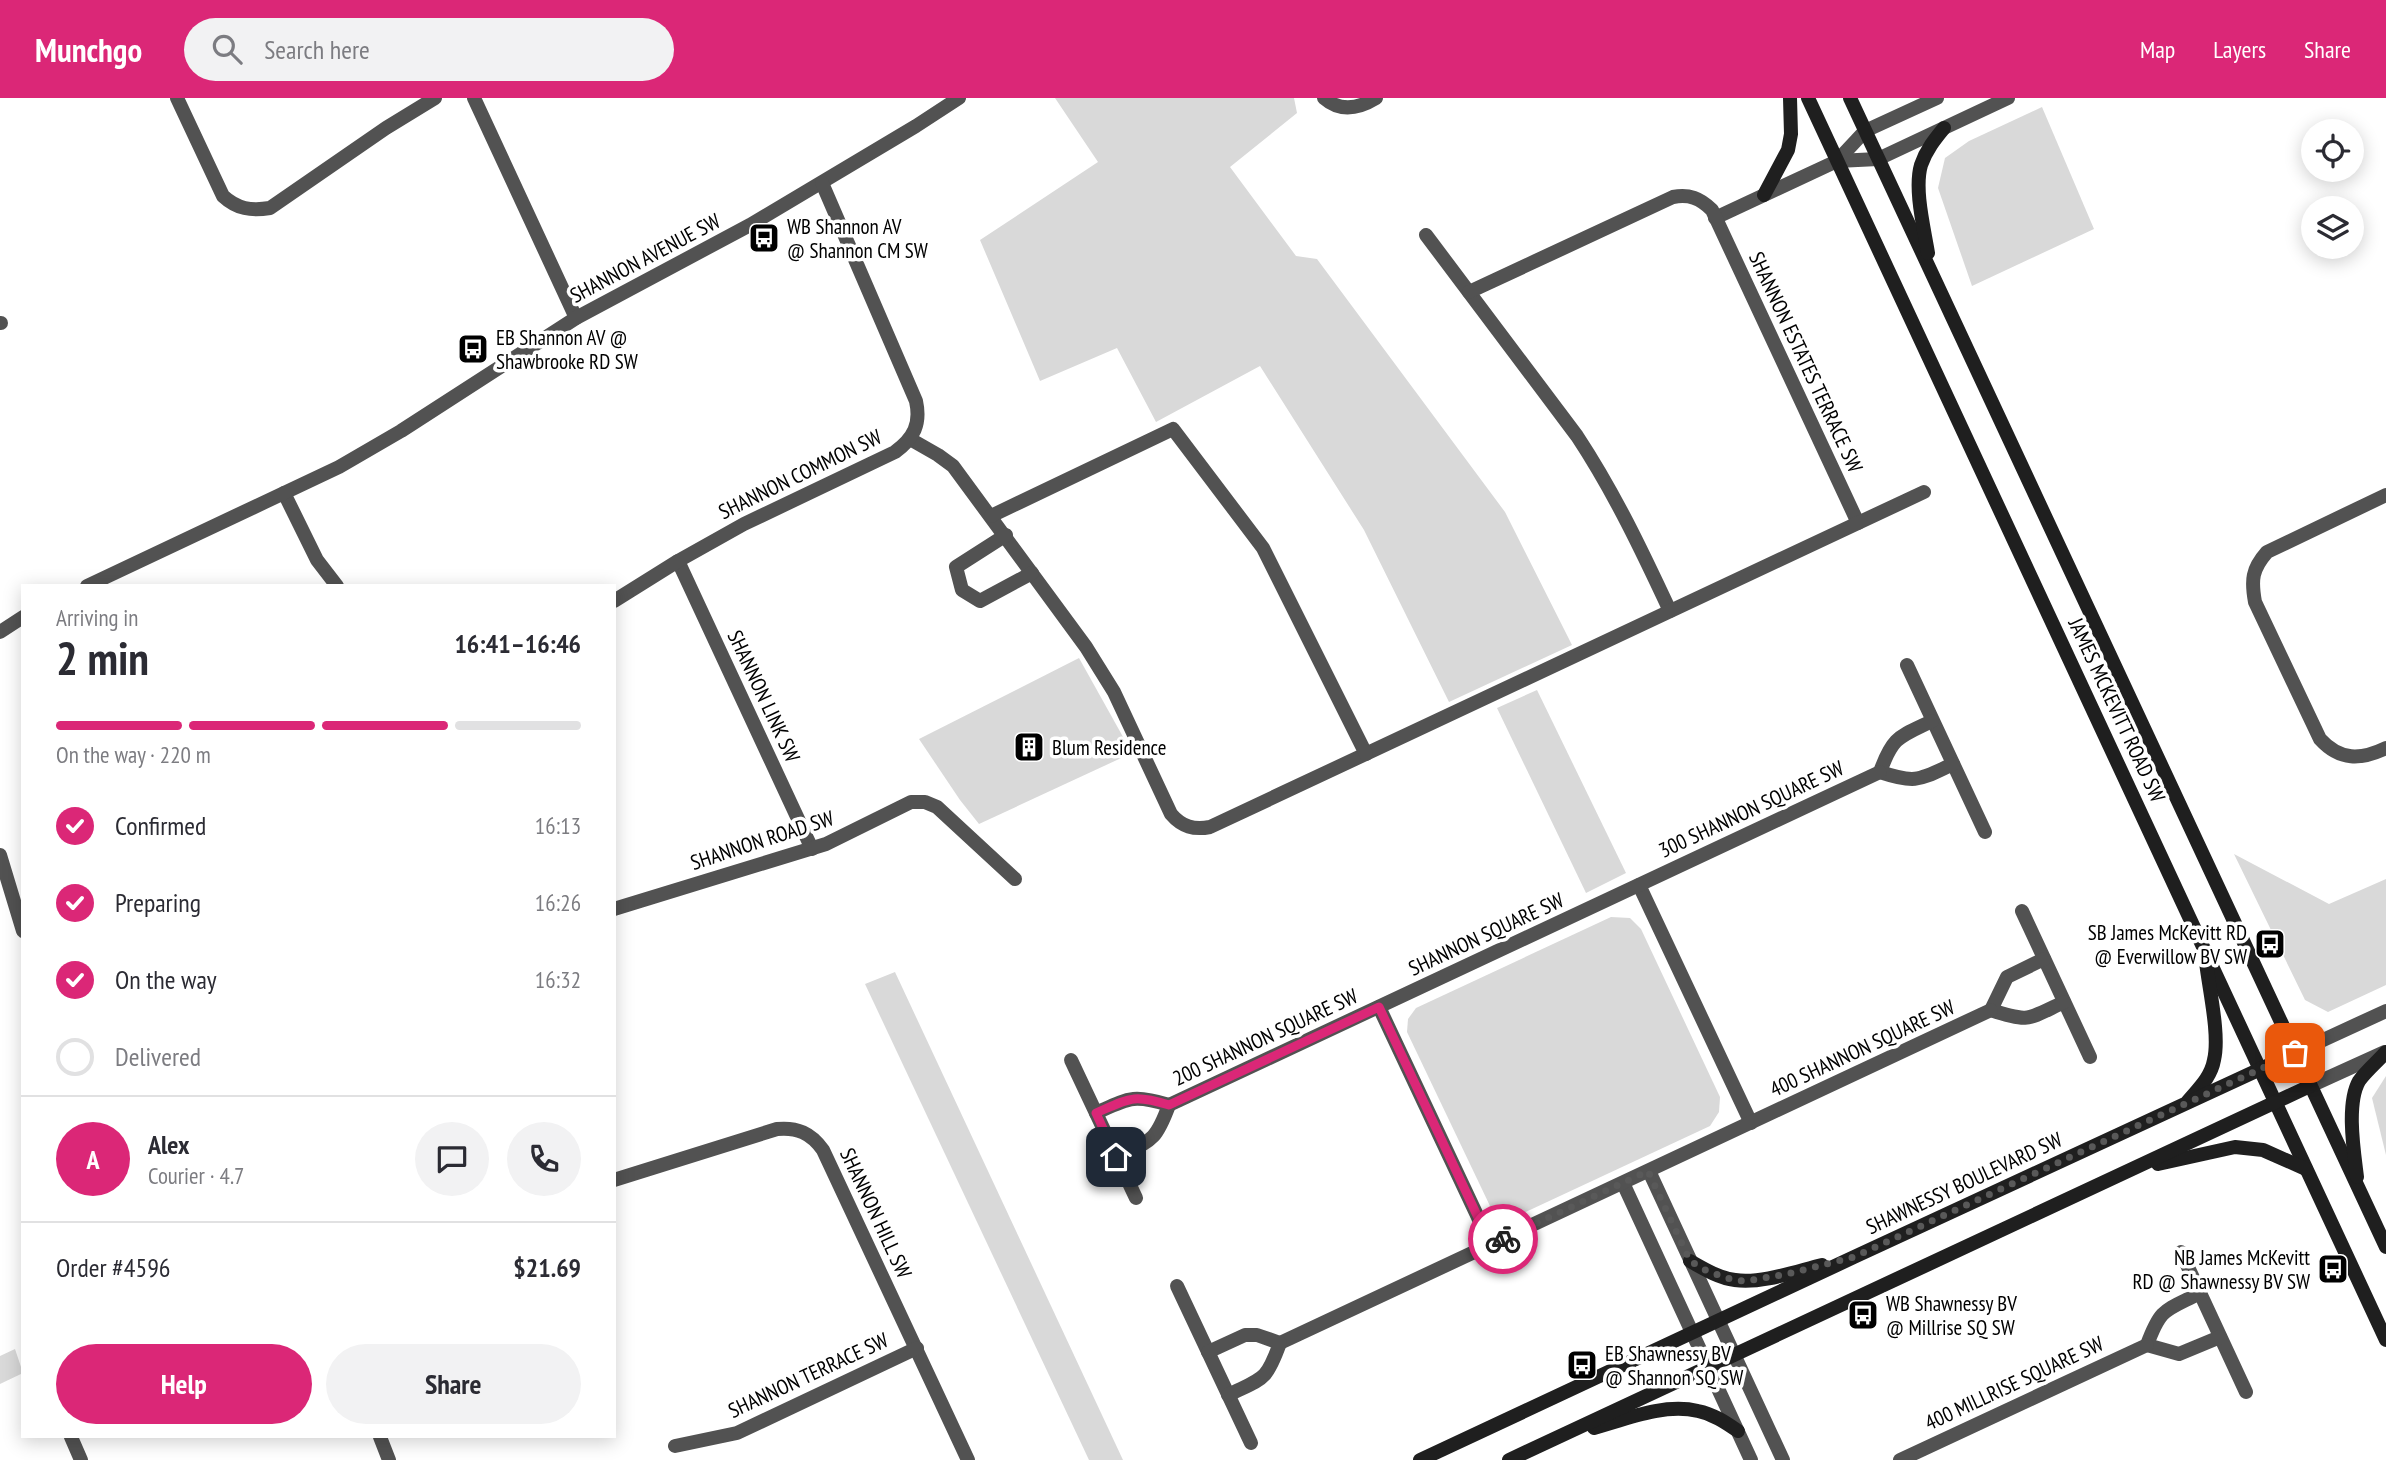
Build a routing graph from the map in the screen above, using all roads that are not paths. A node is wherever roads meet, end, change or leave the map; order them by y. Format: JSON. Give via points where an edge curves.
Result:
{"nodes":[{"id":1,"x":177,"y":98,"type":"edge"},
{"id":2,"x":435,"y":98,"type":"edge"},
{"id":3,"x":474,"y":98,"type":"edge"},
{"id":4,"x":959,"y":98,"type":"edge"},
{"id":5,"x":1324,"y":98,"type":"edge"},
{"id":6,"x":1376,"y":98,"type":"edge"},
{"id":7,"x":1790,"y":98,"type":"edge"},
{"id":8,"x":1808,"y":98,"type":"edge"},
{"id":9,"x":1850,"y":98,"type":"edge"},
{"id":10,"x":1937,"y":98,"type":"edge"},
{"id":11,"x":2008,"y":98,"type":"edge"},
{"id":12,"x":1944,"y":128,"type":"junction"},
{"id":13,"x":1865,"y":131,"type":"junction"},
{"id":14,"x":1878,"y":159,"type":"junction"},
{"id":15,"x":1837,"y":161,"type":"junction"},
{"id":16,"x":822,"y":183,"type":"junction"},
{"id":17,"x":1764,"y":195,"type":"junction"},
{"id":18,"x":1716,"y":218,"type":"junction"},
{"id":19,"x":1426,"y":236,"type":"dead end"},
{"id":20,"x":1931,"y":272,"type":"junction"},
{"id":21,"x":1469,"y":292,"type":"junction"},
{"id":22,"x":576,"y":318,"type":"junction"},
{"id":23,"x":910,"y":439,"type":"junction"},
{"id":24,"x":1924,"y":492,"type":"dead end"},
{"id":25,"x":284,"y":494,"type":"junction"},
{"id":26,"x":2386,"y":495,"type":"edge"},
{"id":27,"x":992,"y":516,"type":"junction"},
{"id":28,"x":1858,"y":523,"type":"junction"},
{"id":29,"x":1006,"y":535,"type":"junction"},
{"id":30,"x":678,"y":561,"type":"junction"},
{"id":31,"x":1031,"y":573,"type":"junction"},
{"id":32,"x":92,"y":584,"type":"edge"},
{"id":33,"x":335,"y":584,"type":"edge"},
{"id":34,"x":616,"y":600,"type":"edge"},
{"id":35,"x":1670,"y":611,"type":"junction"},
{"id":36,"x":21,"y":618,"type":"edge"},
{"id":37,"x":0,"y":632,"type":"edge"},
{"id":38,"x":1907,"y":665,"type":"dead end"},
{"id":39,"x":1932,"y":721,"type":"junction"},
{"id":40,"x":2386,"y":748,"type":"edge"},
{"id":41,"x":1366,"y":754,"type":"junction"},
{"id":42,"x":1953,"y":764,"type":"junction"},
{"id":43,"x":1880,"y":772,"type":"junction"},
{"id":44,"x":1985,"y":832,"type":"dead end"},
{"id":45,"x":812,"y":849,"type":"junction"},
{"id":46,"x":0,"y":855,"type":"edge"},
{"id":47,"x":1015,"y":879,"type":"dead end"},
{"id":48,"x":1639,"y":885,"type":"junction"},
{"id":49,"x":616,"y":908,"type":"edge"},
{"id":50,"x":2022,"y":911,"type":"dead end"},
{"id":51,"x":21,"y":924,"type":"edge"},
{"id":52,"x":2205,"y":950,"type":"junction"},
{"id":53,"x":2044,"y":959,"type":"junction"},
{"id":54,"x":2064,"y":1002,"type":"junction"},
{"id":55,"x":1379,"y":1007,"type":"junction"},
{"id":56,"x":1991,"y":1010,"type":"junction"},
{"id":57,"x":2386,"y":1010,"type":"edge"},
{"id":58,"x":2386,"y":1052,"type":"edge"},
{"id":59,"x":2295,"y":1053,"type":"junction"},
{"id":60,"x":2090,"y":1057,"type":"dead end"},
{"id":61,"x":1071,"y":1060,"type":"dead end"},
{"id":62,"x":2260,"y":1069,"type":"junction"},
{"id":63,"x":2311,"y":1086,"type":"junction"},
{"id":64,"x":2274,"y":1102,"type":"junction"},
{"id":65,"x":2185,"y":1104,"type":"junction"},
{"id":66,"x":1169,"y":1105,"type":"junction"},
{"id":67,"x":1096,"y":1113,"type":"junction"},
{"id":68,"x":1751,"y":1123,"type":"junction"},
{"id":69,"x":1116,"y":1157,"type":"junction"},
{"id":70,"x":2136,"y":1169,"type":"junction"},
{"id":71,"x":2306,"y":1169,"type":"junction"},
{"id":72,"x":1648,"y":1171,"type":"junction"},
{"id":73,"x":616,"y":1180,"type":"edge"},
{"id":74,"x":1623,"y":1183,"type":"junction"},
{"id":75,"x":2358,"y":1188,"type":"junction"},
{"id":76,"x":1136,"y":1198,"type":"dead end"},
{"id":77,"x":1491,"y":1245,"type":"junction"},
{"id":78,"x":2386,"y":1247,"type":"edge"},
{"id":79,"x":2181,"y":1252,"type":"dead end"},
{"id":80,"x":1854,"y":1257,"type":"junction"},
{"id":81,"x":1690,"y":1261,"type":"junction"},
{"id":82,"x":1177,"y":1286,"type":"dead end"},
{"id":83,"x":2200,"y":1293,"type":"junction"},
{"id":84,"x":1719,"y":1321,"type":"junction"},
{"id":85,"x":1692,"y":1333,"type":"junction"},
{"id":86,"x":2220,"y":1337,"type":"junction"},
{"id":87,"x":2386,"y":1340,"type":"edge"},
{"id":88,"x":1280,"y":1343,"type":"junction"},
{"id":89,"x":2147,"y":1345,"type":"junction"},
{"id":90,"x":917,"y":1348,"type":"junction"},
{"id":91,"x":1208,"y":1352,"type":"junction"},
{"id":92,"x":1735,"y":1356,"type":"junction"},
{"id":93,"x":1709,"y":1368,"type":"junction"},
{"id":94,"x":2246,"y":1392,"type":"dead end"},
{"id":95,"x":1228,"y":1395,"type":"junction"},
{"id":96,"x":1738,"y":1431,"type":"junction"},
{"id":97,"x":71,"y":1438,"type":"edge"},
{"id":98,"x":380,"y":1438,"type":"edge"},
{"id":99,"x":1251,"y":1443,"type":"dead end"},
{"id":100,"x":1546,"y":1443,"type":"junction"},
{"id":101,"x":675,"y":1446,"type":"dead end"},
{"id":102,"x":81,"y":1460,"type":"edge"},
{"id":103,"x":389,"y":1460,"type":"edge"},
{"id":104,"x":968,"y":1460,"type":"edge"},
{"id":105,"x":1420,"y":1460,"type":"edge"},
{"id":106,"x":1509,"y":1460,"type":"edge"},
{"id":107,"x":1751,"y":1460,"type":"edge"},
{"id":108,"x":1783,"y":1460,"type":"edge"},
{"id":109,"x":1900,"y":1460,"type":"edge"}],
"edges":[{"from":1,"to":2,"type":"street","via":[[223,196],[257,210],[270,208]]},
{"from":3,"to":22,"type":"street"},
{"from":4,"to":16,"type":"street","name":"SHANNON AVENUE SW"},
{"from":5,"to":6,"type":"street","via":[[1353,108]]},
{"from":7,"to":17,"type":"main road","via":[[1788,150]]},
{"from":8,"to":15,"type":"main road","name":"JAMES MCKEVITT ROAD SW"},
{"from":9,"to":13,"type":"main road","name":"JAMES MCKEVITT ROAD SW"},
{"from":10,"to":13,"type":"street"},
{"from":11,"to":12,"type":"street"},
{"from":12,"to":14,"type":"street"},
{"from":12,"to":20,"type":"main road","via":[[1920,170]]},
{"from":13,"to":14,"type":"main road","name":"JAMES MCKEVITT ROAD SW"},
{"from":13,"to":15,"type":"street"},
{"from":14,"to":15,"type":"street"},
{"from":14,"to":20,"type":"main road","name":"JAMES MCKEVITT ROAD SW"},
{"from":15,"to":17,"type":"street"},
{"from":15,"to":52,"type":"main road","name":"JAMES MCKEVITT ROAD SW"},
{"from":16,"to":22,"type":"street","name":"SHANNON AVENUE SW"},
{"from":16,"to":23,"type":"street","name":"SHANNON COMMON SW","via":[[916,401],[919,414]]},
{"from":17,"to":18,"type":"street"},
{"from":18,"to":21,"type":"street","name":"SHANNON ESTATES TERRACE SW","via":[[1699,199],[1673,197]]},
{"from":18,"to":28,"type":"street","name":"SHANNON ESTATES TERRACE SW"},
{"from":19,"to":21,"type":"street"},
{"from":20,"to":59,"type":"main road","name":"JAMES MCKEVITT ROAD SW"},
{"from":21,"to":35,"type":"street","via":[[1598,467]]},
{"from":22,"to":25,"type":"street","name":"SHANNON AVENUE SW","via":[[401,431]]},
{"from":23,"to":27,"type":"street","via":[[953,466]]},
{"from":23,"to":30,"type":"street","name":"SHANNON COMMON SW","via":[[895,452],[744,523]]},
{"from":24,"to":28,"type":"street"},
{"from":25,"to":32,"type":"street","name":"SHANNON AVENUE SW"},
{"from":25,"to":33,"type":"street","via":[[317,560]]},
{"from":26,"to":40,"type":"street","via":[[2267,552],[2257,564],[2252,584],[2255,602],[2320,739],[2349,758]]},
{"from":27,"to":29,"type":"street"},
{"from":27,"to":41,"type":"street","via":[[1173,429],[1263,548]]},
{"from":28,"to":35,"type":"street"},
{"from":29,"to":31,"type":"street"},
{"from":29,"to":31,"type":"street","via":[[956,567],[962,590],[980,601]]},
{"from":30,"to":34,"type":"street","name":"SHANNON COMMON SW"},
{"from":30,"to":45,"type":"street","name":"SHANNON LINK SW"},
{"from":31,"to":41,"type":"street","via":[[1103,674],[1171,814],[1186,826],[1210,827]]},
{"from":35,"to":41,"type":"street"},
{"from":36,"to":37,"type":"street"},
{"from":38,"to":39,"type":"street"},
{"from":39,"to":42,"type":"street"},
{"from":39,"to":43,"type":"street","via":[[1896,739]]},
{"from":42,"to":43,"type":"street","via":[[1918,780]]},
{"from":42,"to":44,"type":"street"},
{"from":43,"to":48,"type":"street","name":"300 SHANNON SQUARE SW"},
{"from":45,"to":47,"type":"street","name":"SHANNON ROAD SW","via":[[899,806],[925,802],[947,814]]},
{"from":45,"to":49,"type":"street","name":"SHANNON ROAD SW"},
{"from":46,"to":51,"type":"street"},
{"from":48,"to":55,"type":"street","name":"SHANNON SQUARE SW"},
{"from":48,"to":68,"type":"street"},
{"from":50,"to":53,"type":"street"},
{"from":52,"to":62,"type":"main road","name":"JAMES MCKEVITT ROAD SW"},
{"from":52,"to":65,"type":"main road","via":[[2215,1059],[2204,1082]]},
{"from":53,"to":54,"type":"street"},
{"from":53,"to":56,"type":"street","via":[[2007,978]]},
{"from":54,"to":56,"type":"street","via":[[2028,1019]]},
{"from":54,"to":60,"type":"street"},
{"from":55,"to":66,"type":"street","name":"200 SHANNON SQUARE SW"},
{"from":55,"to":77,"type":"street"},
{"from":56,"to":68,"type":"street","name":"400 SHANNON SQUARE SW"},
{"from":57,"to":59,"type":"street"},
{"from":58,"to":63,"type":"street"},
{"from":58,"to":75,"type":"main road","via":[[2359,1082],[2354,1095]]},
{"from":59,"to":62,"type":"main road","name":"SHAWNESSY BOULEVARD SW"},
{"from":59,"to":63,"type":"main road","name":"JAMES MCKEVITT ROAD SW"},
{"from":61,"to":67,"type":"street"},
{"from":62,"to":64,"type":"main road","name":"JAMES MCKEVITT ROAD SW"},
{"from":62,"to":65,"type":"main road","name":"SHAWNESSY BOULEVARD SW"},
{"from":63,"to":64,"type":"main road"},
{"from":63,"to":75,"type":"main road","name":"JAMES MCKEVITT ROAD SW"},
{"from":64,"to":70,"type":"main road"},
{"from":64,"to":71,"type":"main road","name":"JAMES MCKEVITT ROAD SW"},
{"from":65,"to":80,"type":"main road","name":"SHAWNESSY BOULEVARD SW"},
{"from":66,"to":67,"type":"street","name":"200 SHANNON SQUARE SW","via":[[1130,1098]]},
{"from":66,"to":69,"type":"street","name":"200 SHANNON SQUARE SW","via":[[1151,1140]]},
{"from":67,"to":69,"type":"street"},
{"from":68,"to":72,"type":"street"},
{"from":69,"to":76,"type":"street"},
{"from":70,"to":71,"type":"main road","via":[[2235,1147],[2263,1150]]},
{"from":70,"to":92,"type":"main road"},
{"from":71,"to":87,"type":"main road","name":"JAMES MCKEVITT ROAD SW"},
{"from":72,"to":74,"type":"street"},
{"from":72,"to":81,"type":"street"},
{"from":73,"to":90,"type":"street","name":"SHANNON HILL SW","via":[[777,1129],[803,1132],[823,1150]]},
{"from":74,"to":77,"type":"street"},
{"from":74,"to":85,"type":"street"},
{"from":75,"to":78,"type":"main road","name":"JAMES MCKEVITT ROAD SW"},
{"from":77,"to":88,"type":"street"},
{"from":79,"to":83,"type":"street"},
{"from":80,"to":81,"type":"main road","via":[[1746,1281],[1720,1276]]},
{"from":80,"to":84,"type":"main road","name":"SHAWNESSY BOULEVARD SW"},
{"from":81,"to":84,"type":"street"},
{"from":82,"to":91,"type":"street"},
{"from":83,"to":86,"type":"street"},
{"from":83,"to":89,"type":"street","via":[[2164,1311]]},
{"from":84,"to":85,"type":"main road","name":"SHAWNESSY BOULEVARD SW"},
{"from":84,"to":92,"type":"street"},
{"from":85,"to":93,"type":"street"},
{"from":85,"to":105,"type":"main road","name":"SHAWNESSY BOULEVARD SW"},
{"from":86,"to":89,"type":"street","via":[[2179,1354]]},
{"from":86,"to":94,"type":"street"},
{"from":88,"to":91,"type":"street","via":[[1245,1335]]},
{"from":88,"to":95,"type":"street","via":[[1265,1377]]},
{"from":89,"to":109,"type":"street","name":"400 MILLRISE SQUARE SW"},
{"from":90,"to":101,"type":"street","name":"SHANNON TERRACE SW","via":[[737,1433]]},
{"from":90,"to":104,"type":"street","name":"SHANNON HILL SW"},
{"from":91,"to":95,"type":"street"},
{"from":92,"to":93,"type":"main road"},
{"from":92,"to":108,"type":"street"},
{"from":93,"to":96,"type":"street"},
{"from":93,"to":100,"type":"main road"},
{"from":95,"to":99,"type":"street"},
{"from":96,"to":100,"type":"main road","via":[[1696,1410],[1673,1410]]},
{"from":96,"to":107,"type":"street"},
{"from":97,"to":102,"type":"street"},
{"from":98,"to":103,"type":"street"},
{"from":100,"to":106,"type":"main road"}]}
